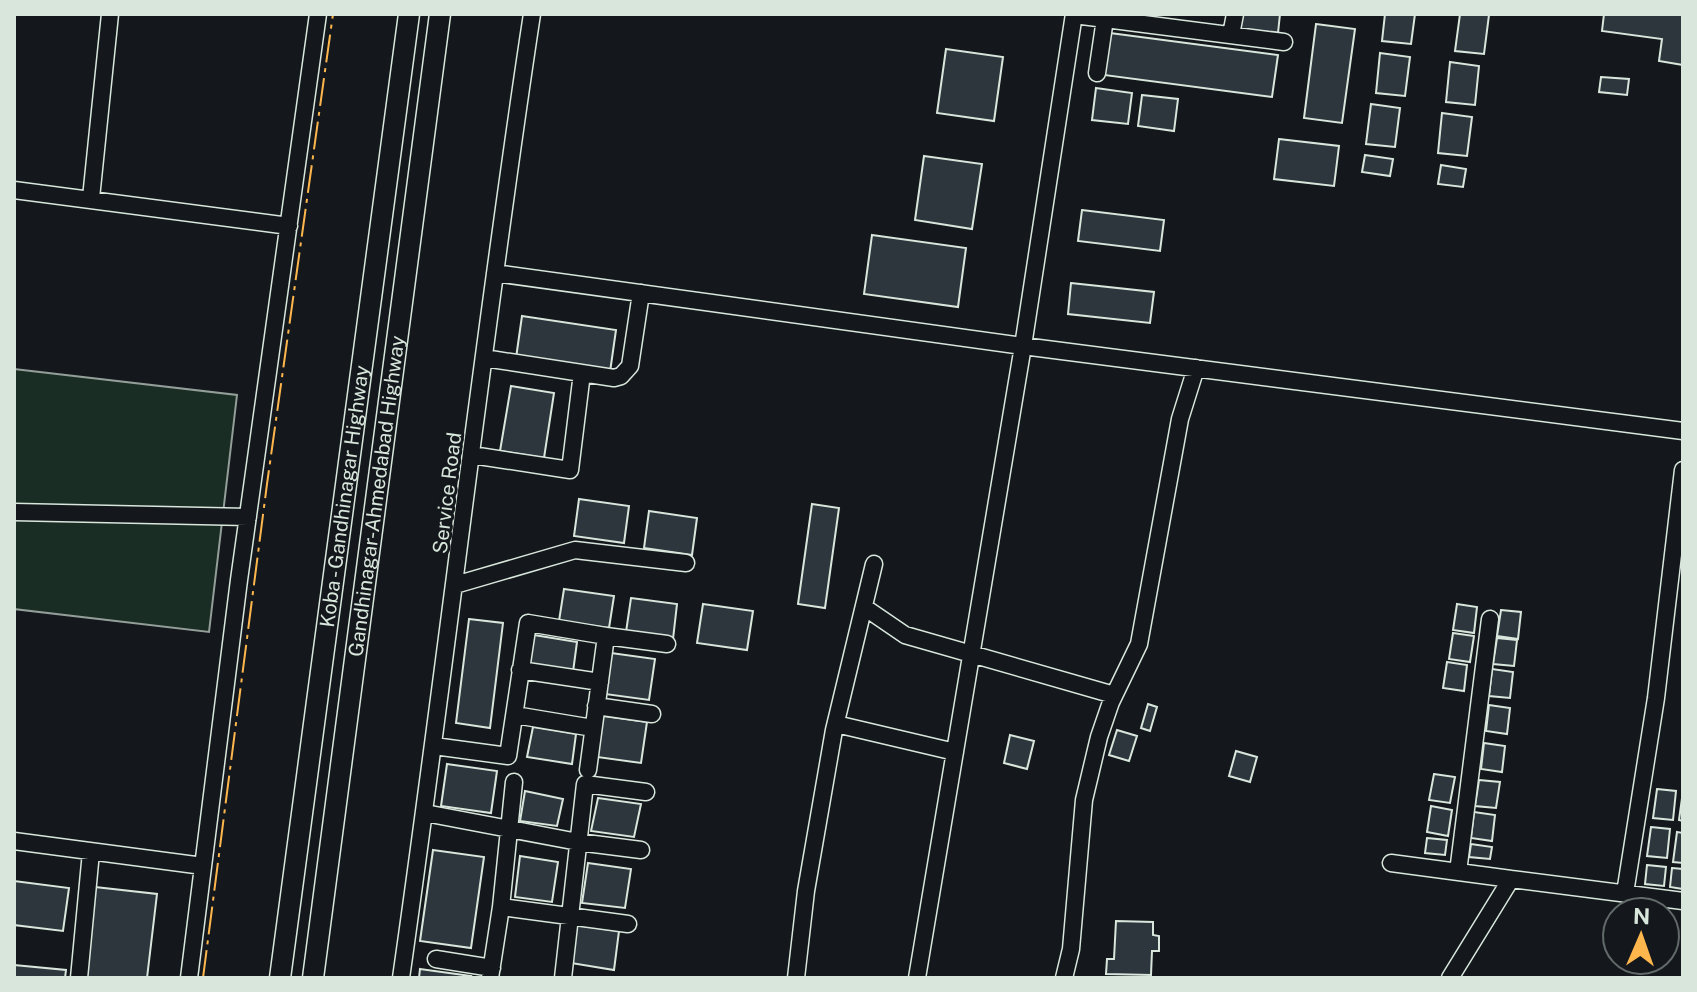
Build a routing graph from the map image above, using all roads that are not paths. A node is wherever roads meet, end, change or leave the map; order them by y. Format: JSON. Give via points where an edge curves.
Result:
{"nodes":[{"id":1,"x":110,"y":14,"type":"edge"},
{"id":2,"x":318,"y":14,"type":"edge"},
{"id":3,"x":409,"y":14,"type":"edge"},
{"id":4,"x":440,"y":14,"type":"edge"},
{"id":5,"x":532,"y":14,"type":"edge"},
{"id":6,"x":1074,"y":14,"type":"edge"},
{"id":7,"x":1235,"y":14,"type":"edge"},
{"id":8,"x":1105,"y":19,"type":"junction"},
{"id":9,"x":1231,"y":35,"type":"junction"},
{"id":10,"x":1284,"y":42,"type":"dead end"},
{"id":11,"x":1097,"y":73,"type":"dead end"},
{"id":12,"x":14,"y":190,"type":"edge"},
{"id":13,"x":91,"y":198,"type":"junction"},
{"id":14,"x":289,"y":226,"type":"junction"},
{"id":15,"x":495,"y":273,"type":"junction"},
{"id":16,"x":641,"y":293,"type":"junction"},
{"id":17,"x":1023,"y":346,"type":"junction"},
{"id":18,"x":484,"y":358,"type":"junction"},
{"id":19,"x":1196,"y":368,"type":"junction"},
{"id":20,"x":582,"y":373,"type":"junction"},
{"id":21,"x":1683,"y":431,"type":"edge"},
{"id":22,"x":472,"y":455,"type":"junction"},
{"id":23,"x":1683,"y":470,"type":"edge"},
{"id":24,"x":14,"y":512,"type":"edge"},
{"id":25,"x":248,"y":517,"type":"junction"},
{"id":26,"x":686,"y":563,"type":"dead end"},
{"id":27,"x":874,"y":564,"type":"dead end"},
{"id":28,"x":455,"y":585,"type":"junction"},
{"id":29,"x":864,"y":607,"type":"junction"},
{"id":30,"x":1490,"y":619,"type":"dead end"},
{"id":31,"x":606,"y":636,"type":"junction"},
{"id":32,"x":667,"y":644,"type":"dead end"},
{"id":33,"x":971,"y":652,"type":"junction"},
{"id":34,"x":520,"y":670,"type":"junction"},
{"id":35,"x":600,"y":682,"type":"junction"},
{"id":36,"x":1114,"y":695,"type":"junction"},
{"id":37,"x":596,"y":706,"type":"junction"},
{"id":38,"x":652,"y":714,"type":"dead end"},
{"id":39,"x":515,"y":715,"type":"junction"},
{"id":40,"x":836,"y":724,"type":"junction"},
{"id":41,"x":593,"y":728,"type":"junction"},
{"id":42,"x":434,"y":746,"type":"junction"},
{"id":43,"x":955,"y":752,"type":"junction"},
{"id":44,"x":588,"y":770,"type":"dead end"},
{"id":45,"x":514,"y":782,"type":"dead end"},
{"id":46,"x":646,"y":792,"type":"dead end"},
{"id":47,"x":425,"y":813,"type":"junction"},
{"id":48,"x":508,"y":829,"type":"junction"},
{"id":49,"x":14,"y":841,"type":"edge"},
{"id":50,"x":578,"y":842,"type":"junction"},
{"id":51,"x":641,"y":850,"type":"dead end"},
{"id":52,"x":91,"y":852,"type":"junction"},
{"id":53,"x":1391,"y":863,"type":"dead end"},
{"id":54,"x":203,"y":866,"type":"junction"},
{"id":55,"x":1458,"y":872,"type":"junction"},
{"id":56,"x":1511,"y":879,"type":"junction"},
{"id":57,"x":1625,"y":893,"type":"junction"},
{"id":58,"x":1683,"y":901,"type":"edge"},
{"id":59,"x":501,"y":907,"type":"junction"},
{"id":60,"x":570,"y":916,"type":"junction"},
{"id":61,"x":628,"y":924,"type":"dead end"},
{"id":62,"x":436,"y":959,"type":"dead end"},
{"id":63,"x":491,"y":973,"type":"edge"},
{"id":64,"x":79,"y":978,"type":"edge"},
{"id":65,"x":189,"y":978,"type":"edge"},
{"id":66,"x":280,"y":978,"type":"edge"},
{"id":67,"x":313,"y":978,"type":"edge"},
{"id":68,"x":401,"y":978,"type":"edge"},
{"id":69,"x":563,"y":978,"type":"edge"},
{"id":70,"x":796,"y":978,"type":"edge"},
{"id":71,"x":917,"y":978,"type":"edge"},
{"id":72,"x":1064,"y":978,"type":"edge"},
{"id":73,"x":1450,"y":978,"type":"edge"}],
"edges":[{"from":1,"to":13,"type":"street"},
{"from":2,"to":14,"type":"street"},
{"from":3,"to":66,"type":"main road","name":"Koba - Gandhinagar Highway"},
{"from":4,"to":67,"type":"main road","name":"Gandhinagar-Ahmedabad Highway"},
{"from":5,"to":15,"type":"street","name":"Service Road"},
{"from":6,"to":8,"type":"street"},
{"from":6,"to":17,"type":"street"},
{"from":7,"to":9,"type":"street"},
{"from":8,"to":9,"type":"street"},
{"from":8,"to":11,"type":"street"},
{"from":9,"to":10,"type":"street"},
{"from":12,"to":13,"type":"street"},
{"from":13,"to":14,"type":"street"},
{"from":14,"to":25,"type":"street"},
{"from":15,"to":16,"type":"street"},
{"from":15,"to":18,"type":"street","name":"Service Road"},
{"from":16,"to":17,"type":"street"},
{"from":16,"to":20,"type":"street","via":[[627,372],[614,378]]},
{"from":17,"to":19,"type":"street"},
{"from":17,"to":33,"type":"street"},
{"from":18,"to":20,"type":"street"},
{"from":18,"to":22,"type":"street","name":"Service Road"},
{"from":19,"to":21,"type":"street"},
{"from":19,"to":36,"type":"street","via":[[1180,419],[1139,644]]},
{"from":20,"to":22,"type":"street","via":[[570,470]]},
{"from":22,"to":28,"type":"street","name":"Service Road"},
{"from":23,"to":57,"type":"street","via":[[1656,698]]},
{"from":24,"to":25,"type":"street"},
{"from":25,"to":54,"type":"street"},
{"from":26,"to":28,"type":"street","via":[[575,550]]},
{"from":27,"to":29,"type":"street"},
{"from":28,"to":42,"type":"street","name":"Service Road"},
{"from":29,"to":33,"type":"street","via":[[905,635]]},
{"from":29,"to":40,"type":"street"},
{"from":30,"to":55,"type":"street"},
{"from":31,"to":32,"type":"street"},
{"from":31,"to":34,"type":"street","via":[[528,623]]},
{"from":31,"to":35,"type":"street"},
{"from":33,"to":36,"type":"street"},
{"from":33,"to":43,"type":"street"},
{"from":34,"to":35,"type":"street"},
{"from":34,"to":39,"type":"street"},
{"from":35,"to":37,"type":"street"},
{"from":36,"to":72,"type":"street","via":[[1084,800]]},
{"from":37,"to":38,"type":"street"},
{"from":37,"to":41,"type":"street"},
{"from":39,"to":41,"type":"street"},
{"from":39,"to":42,"type":"street","via":[[508,756]]},
{"from":40,"to":43,"type":"street"},
{"from":40,"to":70,"type":"street"},
{"from":41,"to":44,"type":"street"},
{"from":42,"to":47,"type":"street","name":"Service Road"},
{"from":43,"to":71,"type":"street"},
{"from":45,"to":48,"type":"street"},
{"from":46,"to":50,"type":"street","via":[[585,784]]},
{"from":47,"to":48,"type":"street"},
{"from":47,"to":68,"type":"street","name":"Service Road"},
{"from":48,"to":50,"type":"street"},
{"from":48,"to":59,"type":"street"},
{"from":49,"to":52,"type":"street"},
{"from":50,"to":51,"type":"street"},
{"from":50,"to":60,"type":"street"},
{"from":52,"to":54,"type":"street"},
{"from":52,"to":64,"type":"street"},
{"from":53,"to":55,"type":"street"},
{"from":54,"to":65,"type":"street"},
{"from":55,"to":56,"type":"street"},
{"from":56,"to":57,"type":"street"},
{"from":56,"to":73,"type":"street"},
{"from":57,"to":58,"type":"street"},
{"from":59,"to":60,"type":"street"},
{"from":59,"to":63,"type":"street"},
{"from":60,"to":61,"type":"street"},
{"from":60,"to":69,"type":"street"},
{"from":62,"to":63,"type":"street"}]}
